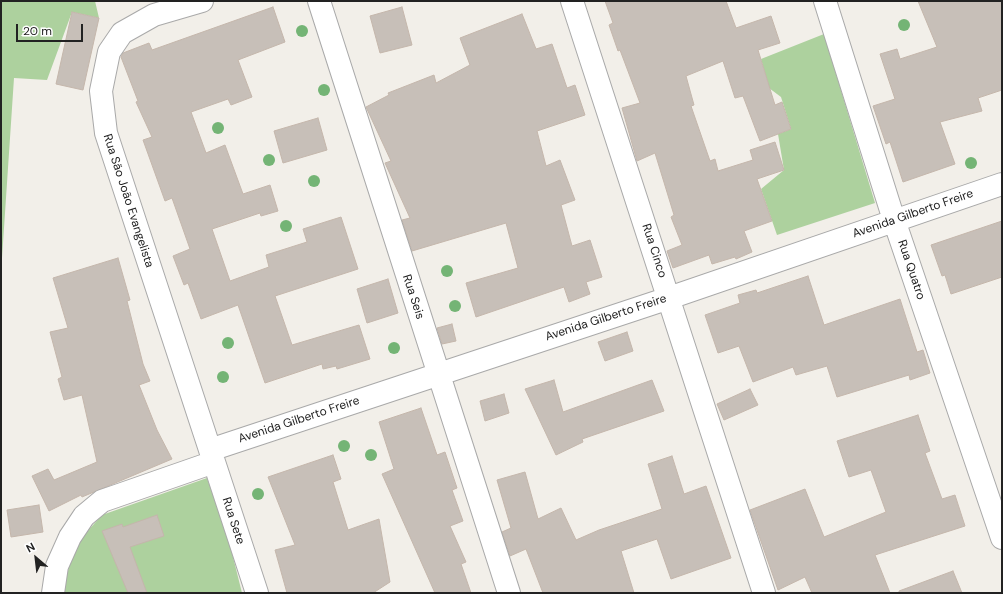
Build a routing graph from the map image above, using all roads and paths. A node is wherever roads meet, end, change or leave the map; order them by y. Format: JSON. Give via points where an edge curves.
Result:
{"nodes":[{"id":1,"x":202,"y":1,"type":"edge"},
{"id":2,"x":320,"y":1,"type":"edge"},
{"id":3,"x":572,"y":1,"type":"edge"},
{"id":4,"x":825,"y":1,"type":"edge"},
{"id":5,"x":1002,"y":184,"type":"edge"},
{"id":6,"x":894,"y":220,"type":"junction"},
{"id":7,"x":669,"y":298,"type":"junction"},
{"id":8,"x":438,"y":374,"type":"junction"},
{"id":9,"x":212,"y":456,"type":"junction"},
{"id":10,"x":1002,"y":538,"type":"edge"},
{"id":11,"x":53,"y":593,"type":"edge"},
{"id":12,"x":257,"y":593,"type":"edge"},
{"id":13,"x":509,"y":593,"type":"edge"},
{"id":14,"x":764,"y":593,"type":"edge"}],
"edges":[{"from":1,"to":9,"type":"street","name":"Rua São João Evangelista","via":[[154,15],[122,33],[109,52],[101,91],[106,133]]},
{"from":2,"to":8,"type":"street","name":"Rua Seis"},
{"from":3,"to":7,"type":"street","name":"Rua Cinco"},
{"from":4,"to":6,"type":"street","name":"Rua Quatro"},
{"from":5,"to":6,"type":"street","name":"Avenida Gilberto Freire"},
{"from":6,"to":7,"type":"street","name":"Avenida Gilberto Freire"},
{"from":6,"to":10,"type":"street","name":"Rua Quatro"},
{"from":7,"to":8,"type":"street","name":"Avenida Gilberto Freire"},
{"from":7,"to":14,"type":"street","name":"Rua Cinco"},
{"from":8,"to":9,"type":"street","name":"Avenida Gilberto Freire"},
{"from":8,"to":13,"type":"street","name":"Rua Seis"},
{"from":9,"to":11,"type":"street","name":"Avenida Gilberto Freire","via":[[102,501],[84,516],[70,537],[57,566]]},
{"from":9,"to":12,"type":"street","name":"Rua Sete"}]}
